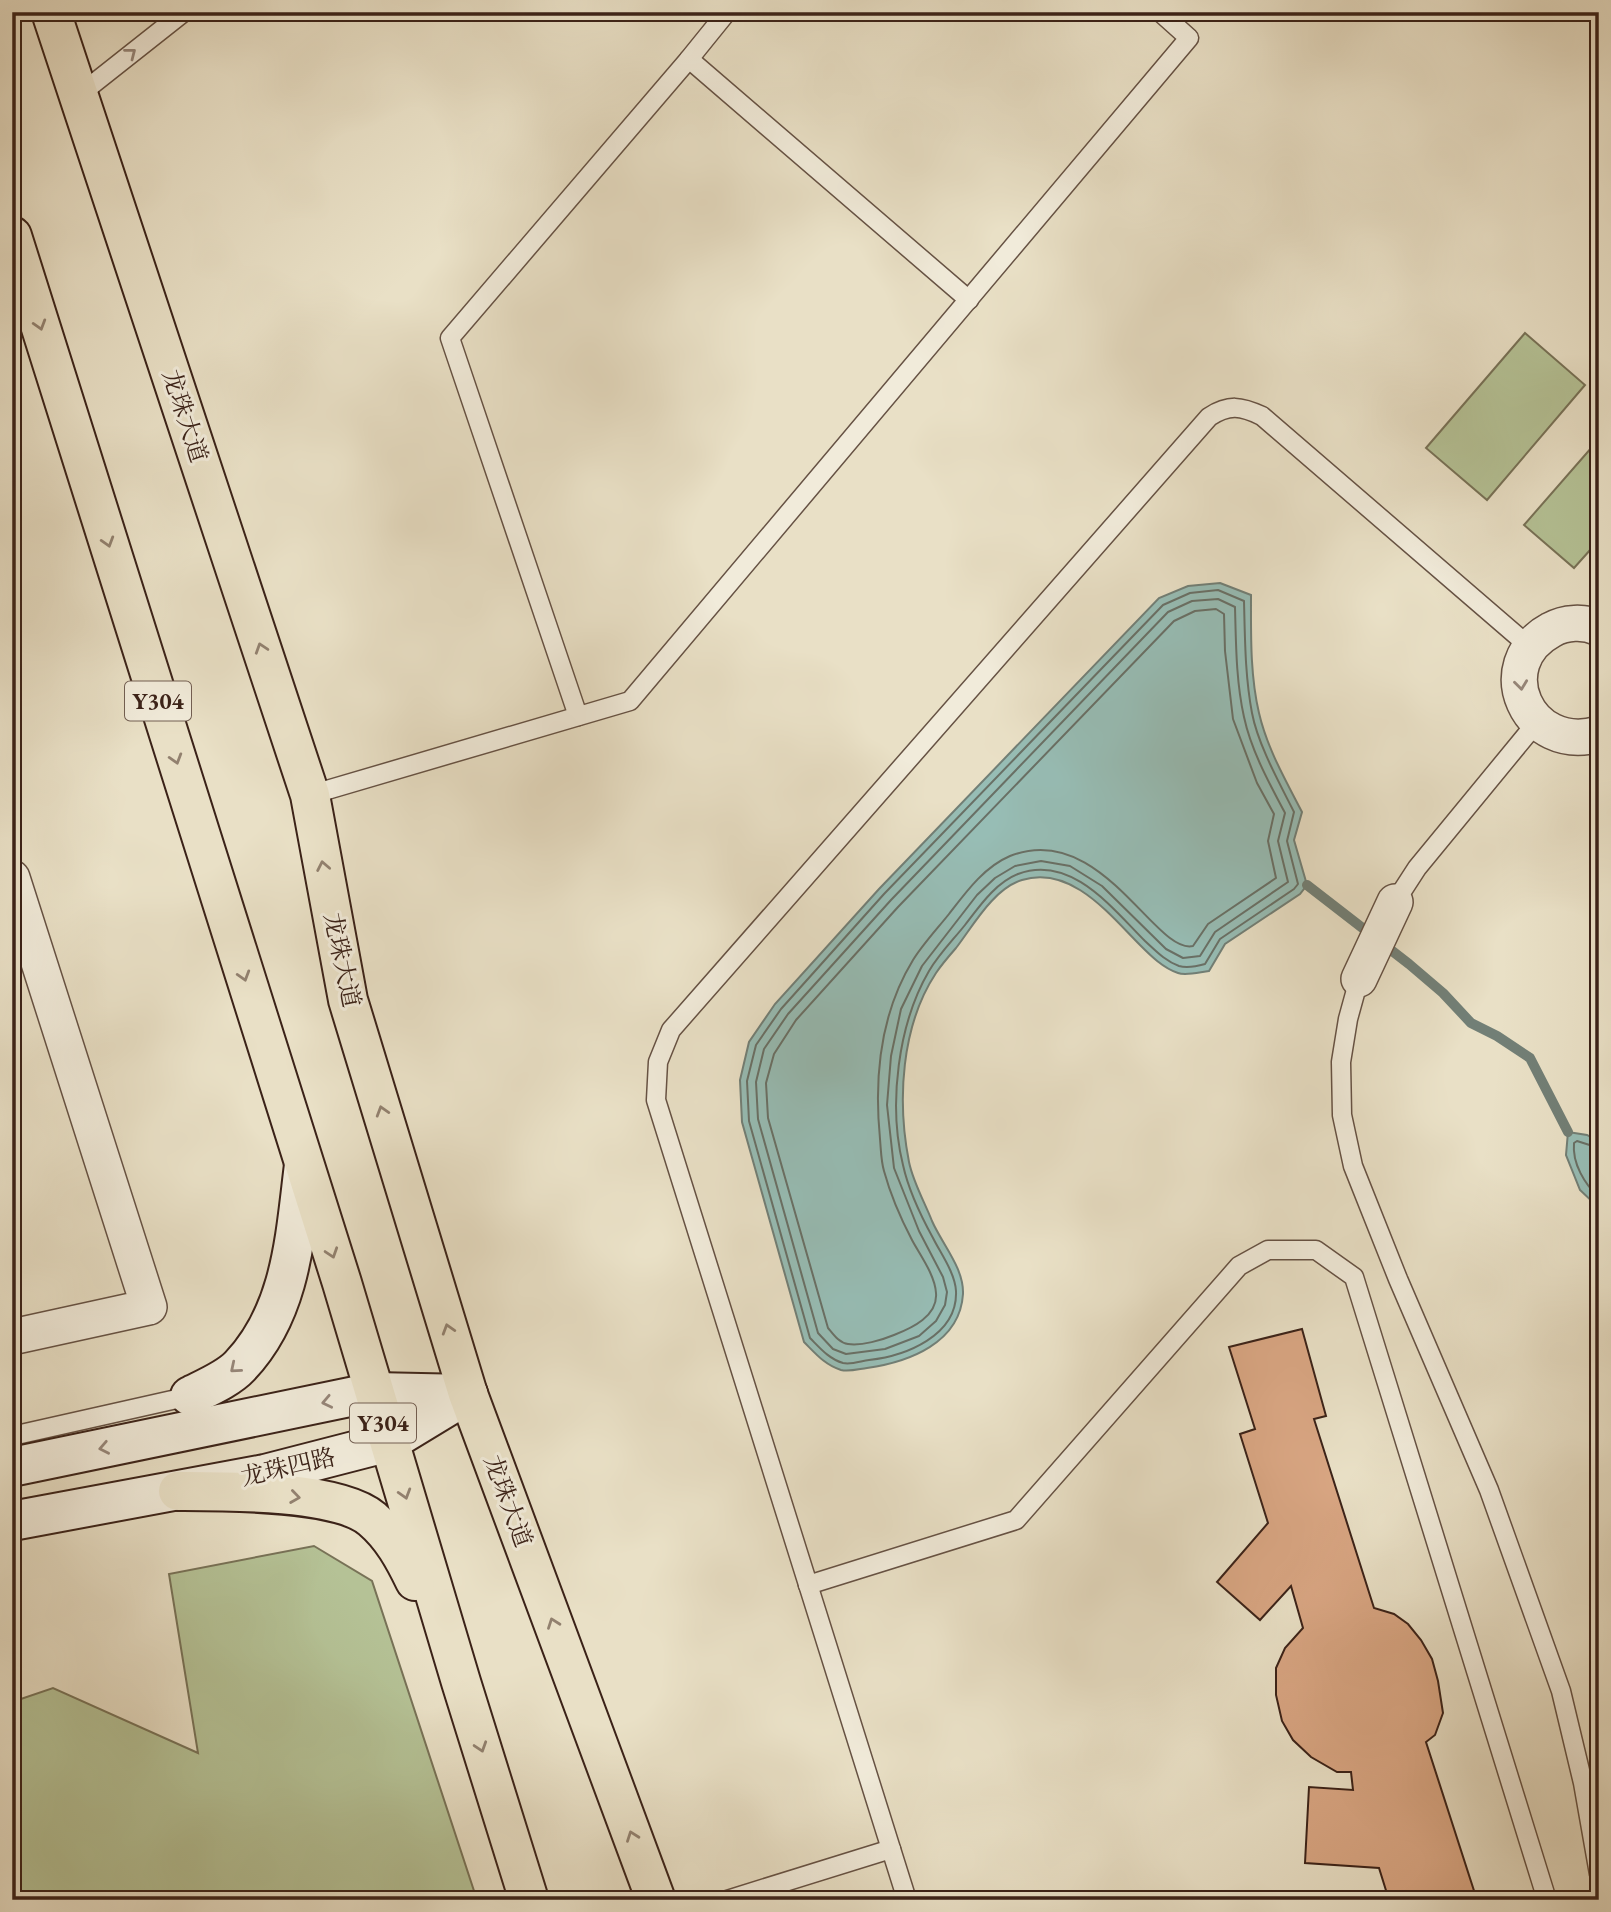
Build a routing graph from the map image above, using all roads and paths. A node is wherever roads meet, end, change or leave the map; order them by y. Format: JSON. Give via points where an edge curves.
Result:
{"nodes":[{"id":1,"x":51,"y":12,"type":"edge"},
{"id":2,"x":184,"y":12,"type":"edge"},
{"id":3,"x":727,"y":12,"type":"edge"},
{"id":4,"x":1160,"y":12,"type":"edge"},
{"id":5,"x":689,"y":59,"type":"junction"},
{"id":6,"x":79,"y":95,"type":"junction"},
{"id":7,"x":12,"y":236,"type":"edge"},
{"id":8,"x":969,"y":300,"type":"junction"},
{"id":9,"x":1599,"y":628,"type":"edge"},
{"id":10,"x":1530,"y":647,"type":"junction"},
{"id":11,"x":578,"y":716,"type":"junction"},
{"id":12,"x":1537,"y":722,"type":"junction"},
{"id":13,"x":1599,"y":734,"type":"edge"},
{"id":14,"x":310,"y":795,"type":"junction"},
{"id":15,"x":12,"y":878,"type":"edge"},
{"id":16,"x":1395,"y":902,"type":"joint"},
{"id":17,"x":1359,"y":979,"type":"joint"},
{"id":18,"x":304,"y":1165,"type":"junction"},
{"id":19,"x":12,"y":1337,"type":"edge"},
{"id":20,"x":374,"y":1392,"type":"junction"},
{"id":21,"x":468,"y":1394,"type":"junction"},
{"id":22,"x":190,"y":1396,"type":"joint"},
{"id":23,"x":12,"y":1436,"type":"edge"},
{"id":24,"x":389,"y":1443,"type":"junction"},
{"id":25,"x":12,"y":1467,"type":"edge"},
{"id":26,"x":178,"y":1491,"type":"junction"},
{"id":27,"x":12,"y":1521,"type":"edge"},
{"id":28,"x":808,"y":1585,"type":"junction"},
{"id":29,"x":461,"y":1682,"type":"junction"},
{"id":30,"x":891,"y":1849,"type":"junction"},
{"id":31,"x":1599,"y":1874,"type":"edge"},
{"id":32,"x":529,"y":1900,"type":"edge"},
{"id":33,"x":656,"y":1900,"type":"edge"},
{"id":34,"x":727,"y":1900,"type":"edge"},
{"id":35,"x":907,"y":1900,"type":"edge"},
{"id":36,"x":1547,"y":1900,"type":"edge"}],
"edges":[{"from":1,"to":6,"type":"main road","name":"龙珠大道"},
{"from":6,"to":2,"type":"lane","one_way":true},
{"from":3,"to":5,"type":"lane"},
{"from":4,"to":8,"type":"lane","via":[[1189,38]]},
{"from":5,"to":8,"type":"lane"},
{"from":5,"to":11,"type":"lane","via":[[450,338]]},
{"from":14,"to":6,"type":"main road","name":"龙珠大道","one_way":true},
{"from":7,"to":18,"type":"main road","number":"Y304","one_way":true},
{"from":8,"to":11,"type":"lane","via":[[630,701]]},
{"from":9,"to":10,"type":"street","via":[[1573,623],[1559,626]]},
{"from":10,"to":12,"type":"street","one_way":true,"via":[[1520,669],[1520,686]]},
{"from":10,"to":28,"type":"lane","via":[[1262,416],[1234,406],[1222,409],[1209,417],[671,1030],[658,1062],[656,1100]]},
{"from":11,"to":14,"type":"lane"},
{"from":12,"to":13,"type":"street","via":[[1568,738]]},
{"from":12,"to":16,"type":"lane","via":[[1417,868]]},
{"from":21,"to":14,"type":"main road","name":"龙珠大道","one_way":true,"via":[[348,1000]]},
{"from":15,"to":19,"type":"street","via":[[149,1307]]},
{"from":16,"to":17,"type":"street"},
{"from":17,"to":31,"type":"lane","via":[[1341,1062],[1342,1115],[1353,1166],[1489,1490],[1561,1691]]},
{"from":18,"to":20,"type":"main road","number":"Y304","one_way":true},
{"from":18,"to":22,"type":"main road","one_way":true,"via":[[288,1279],[269,1328],[239,1367]]},
{"from":20,"to":21,"type":"main road"},
{"from":20,"to":24,"type":"main road","number":"Y304"},
{"from":20,"to":25,"type":"main road","one_way":true},
{"from":21,"to":24,"type":"main road","name":"龙珠四路"},
{"from":33,"to":21,"type":"main road","name":"龙珠大道","one_way":true},
{"from":22,"to":23,"type":"lane"},
{"from":24,"to":26,"type":"main road","name":"龙珠四路"},
{"from":24,"to":29,"type":"main road","number":"Y304","one_way":true},
{"from":26,"to":27,"type":"main road","name":"龙珠四路"},
{"from":26,"to":29,"type":"main road","one_way":true,"via":[[258,1491],[341,1503],[370,1517],[407,1563]]},
{"from":28,"to":30,"type":"lane"},
{"from":28,"to":36,"type":"lane","via":[[1016,1520],[1239,1266],[1268,1250],[1316,1250],[1354,1277]]},
{"from":29,"to":32,"type":"main road","number":"Y304","one_way":true},
{"from":30,"to":34,"type":"lane"},
{"from":30,"to":35,"type":"lane"}]}
